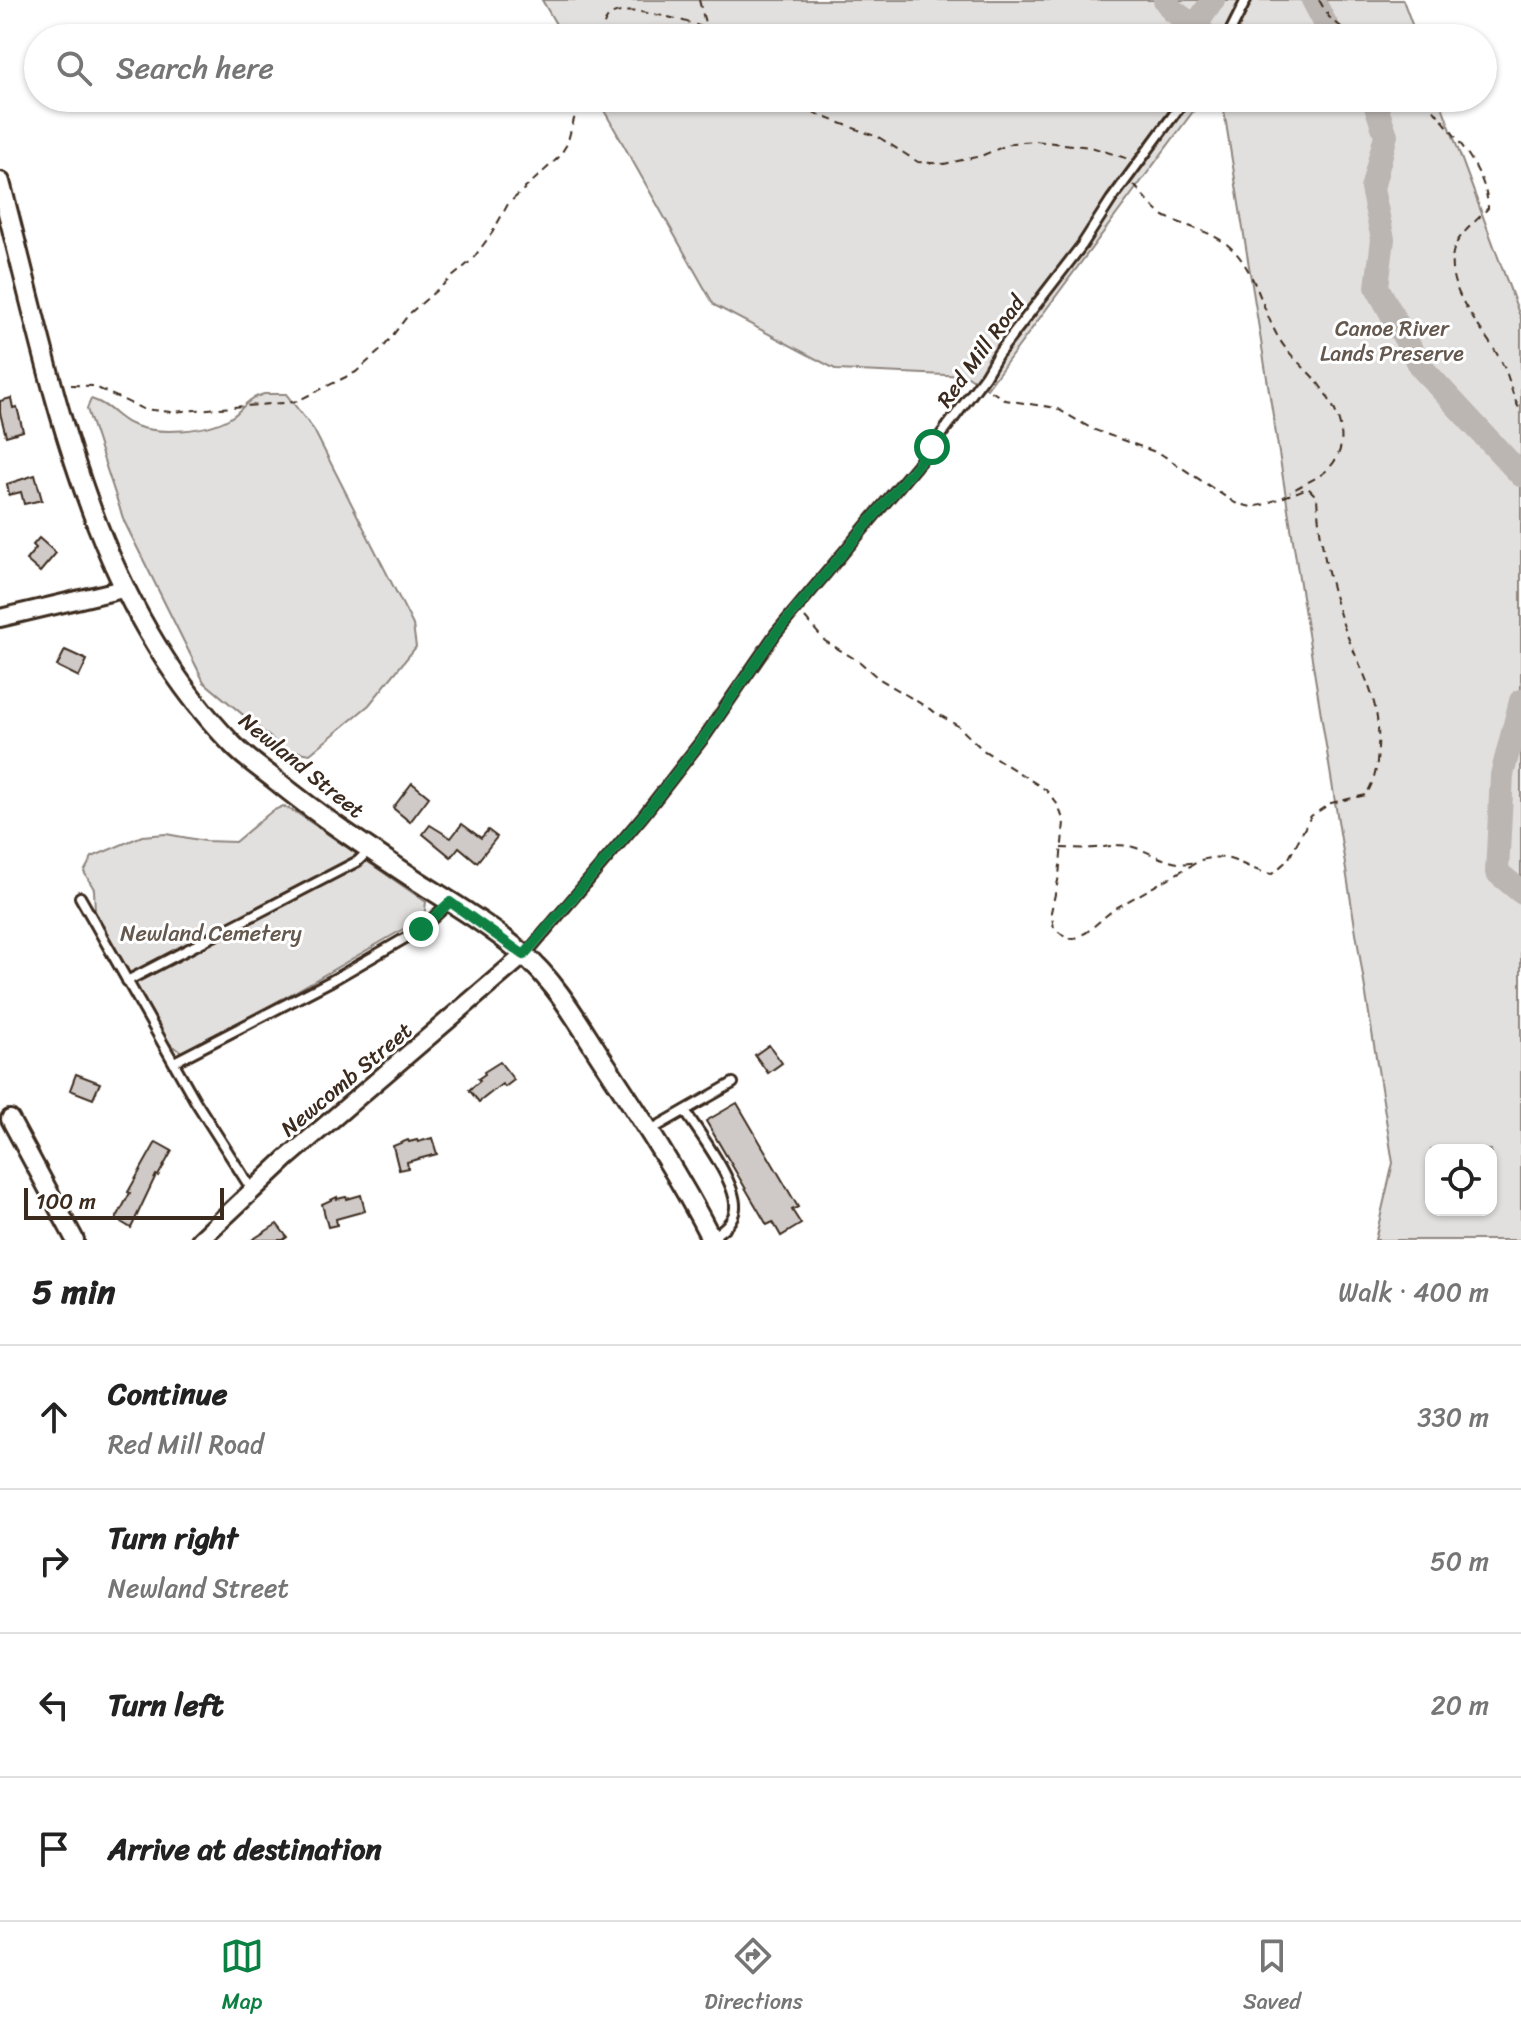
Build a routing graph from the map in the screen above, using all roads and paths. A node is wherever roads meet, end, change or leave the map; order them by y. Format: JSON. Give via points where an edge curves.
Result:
{"nodes":[{"id":1,"x":699,"y":0,"type":"edge"},
{"id":2,"x":1246,"y":0,"type":"edge"},
{"id":3,"x":1319,"y":0,"type":"edge"},
{"id":4,"x":604,"y":24,"type":"edge"},
{"id":5,"x":694,"y":24,"type":"edge"},
{"id":6,"x":706,"y":24,"type":"edge"},
{"id":7,"x":1234,"y":24,"type":"edge"},
{"id":8,"x":1338,"y":24,"type":"edge"},
{"id":9,"x":576,"y":112,"type":"edge"},
{"id":10,"x":815,"y":112,"type":"edge"},
{"id":11,"x":1176,"y":112,"type":"edge"},
{"id":12,"x":1435,"y":112,"type":"edge"},
{"id":13,"x":1138,"y":162,"type":"junction"},
{"id":14,"x":1127,"y":178,"type":"junction"},
{"id":15,"x":0,"y":182,"type":"edge"},
{"id":16,"x":979,"y":384,"type":"junction"},
{"id":17,"x":54,"y":386,"type":"junction"},
{"id":18,"x":1521,"y":411,"type":"edge"},
{"id":19,"x":1285,"y":495,"type":"junction"},
{"id":20,"x":123,"y":589,"type":"junction"},
{"id":21,"x":798,"y":607,"type":"junction"},
{"id":22,"x":0,"y":618,"type":"edge"},
{"id":23,"x":1061,"y":848,"type":"junction"},
{"id":24,"x":369,"y":849,"type":"junction"},
{"id":25,"x":1215,"y":856,"type":"junction"},
{"id":26,"x":80,"y":897,"type":"dead end"},
{"id":27,"x":450,"y":902,"type":"junction"},
{"id":28,"x":524,"y":955,"type":"junction"},
{"id":29,"x":127,"y":981,"type":"junction"},
{"id":30,"x":174,"y":1062,"type":"junction"},
{"id":31,"x":733,"y":1083,"type":"dead end"},
{"id":32,"x":685,"y":1111,"type":"junction"},
{"id":33,"x":10,"y":1119,"type":"dead end"},
{"id":34,"x":648,"y":1131,"type":"junction"},
{"id":35,"x":252,"y":1190,"type":"junction"},
{"id":36,"x":712,"y":1239,"type":"edge"},
{"id":37,"x":75,"y":1240,"type":"edge"},
{"id":38,"x":200,"y":1240,"type":"edge"}],
"edges":[{"from":1,"to":6,"type":"path"},
{"from":2,"to":7,"type":"lane"},
{"from":3,"to":8,"type":"path"},
{"from":4,"to":5,"type":"path","via":[[613,13],[627,11]]},
{"from":9,"to":17,"type":"path","via":[[559,157],[508,204],[472,260],[409,314],[356,372],[295,402],[171,412],[143,409],[93,386]]},
{"from":10,"to":13,"type":"path","via":[[880,138],[918,162],[944,164],[1035,141],[1091,147]]},
{"from":11,"to":13,"type":"lane","name":"Red Mill Road"},
{"from":12,"to":18,"type":"path","via":[[1488,194],[1488,208],[1456,245],[1452,271],[1457,290],[1504,366]]},
{"from":13,"to":14,"type":"lane","name":"Red Mill Road"},
{"from":14,"to":16,"type":"lane","name":"Red Mill Road"},
{"from":14,"to":19,"type":"path","via":[[1162,215],[1203,230],[1241,257],[1278,337],[1339,417],[1339,455],[1326,471]]},
{"from":15,"to":17,"type":"street","name":"Newland Street"},
{"from":16,"to":19,"type":"path","via":[[1005,400],[1056,408],[1092,429],[1161,454],[1235,503],[1251,507]]},
{"from":16,"to":21,"type":"lane","name":"Red Mill Road"},
{"from":17,"to":20,"type":"street","name":"Newland Street","via":[[92,511]]},
{"from":19,"to":25,"type":"path","via":[[1308,488],[1317,497],[1332,588],[1376,703],[1377,776],[1366,795],[1331,803],[1311,816],[1288,860],[1272,874]]},
{"from":20,"to":22,"type":"street"},
{"from":20,"to":24,"type":"street","name":"Newland Street","via":[[146,633],[233,746]]},
{"from":21,"to":23,"type":"path","via":[[825,641],[1046,790],[1064,822]]},
{"from":21,"to":28,"type":"lane","name":"Red Mill Road","via":[[643,816]]},
{"from":23,"to":25,"type":"path","via":[[1114,844],[1186,864]]},
{"from":23,"to":25,"type":"path","via":[[1051,912],[1054,928],[1074,939],[1114,909]]},
{"from":24,"to":27,"type":"street","name":"Newland Street"},
{"from":24,"to":29,"type":"lane","via":[[358,861]]},
{"from":26,"to":29,"type":"lane"},
{"from":27,"to":28,"type":"street","name":"Newland Street"},
{"from":27,"to":30,"type":"lane","via":[[421,929]]},
{"from":28,"to":34,"type":"street","name":"Newland Street","via":[[567,1006]]},
{"from":28,"to":35,"type":"street","name":"Newcomb Street"},
{"from":29,"to":30,"type":"lane"},
{"from":30,"to":35,"type":"lane"},
{"from":31,"to":32,"type":"lane"},
{"from":32,"to":34,"type":"lane"},
{"from":32,"to":36,"type":"lane","via":[[733,1196],[732,1218]]},
{"from":33,"to":37,"type":"street"},
{"from":34,"to":36,"type":"street","name":"Newland Street"},
{"from":35,"to":38,"type":"street","name":"Newcomb Street"}]}
